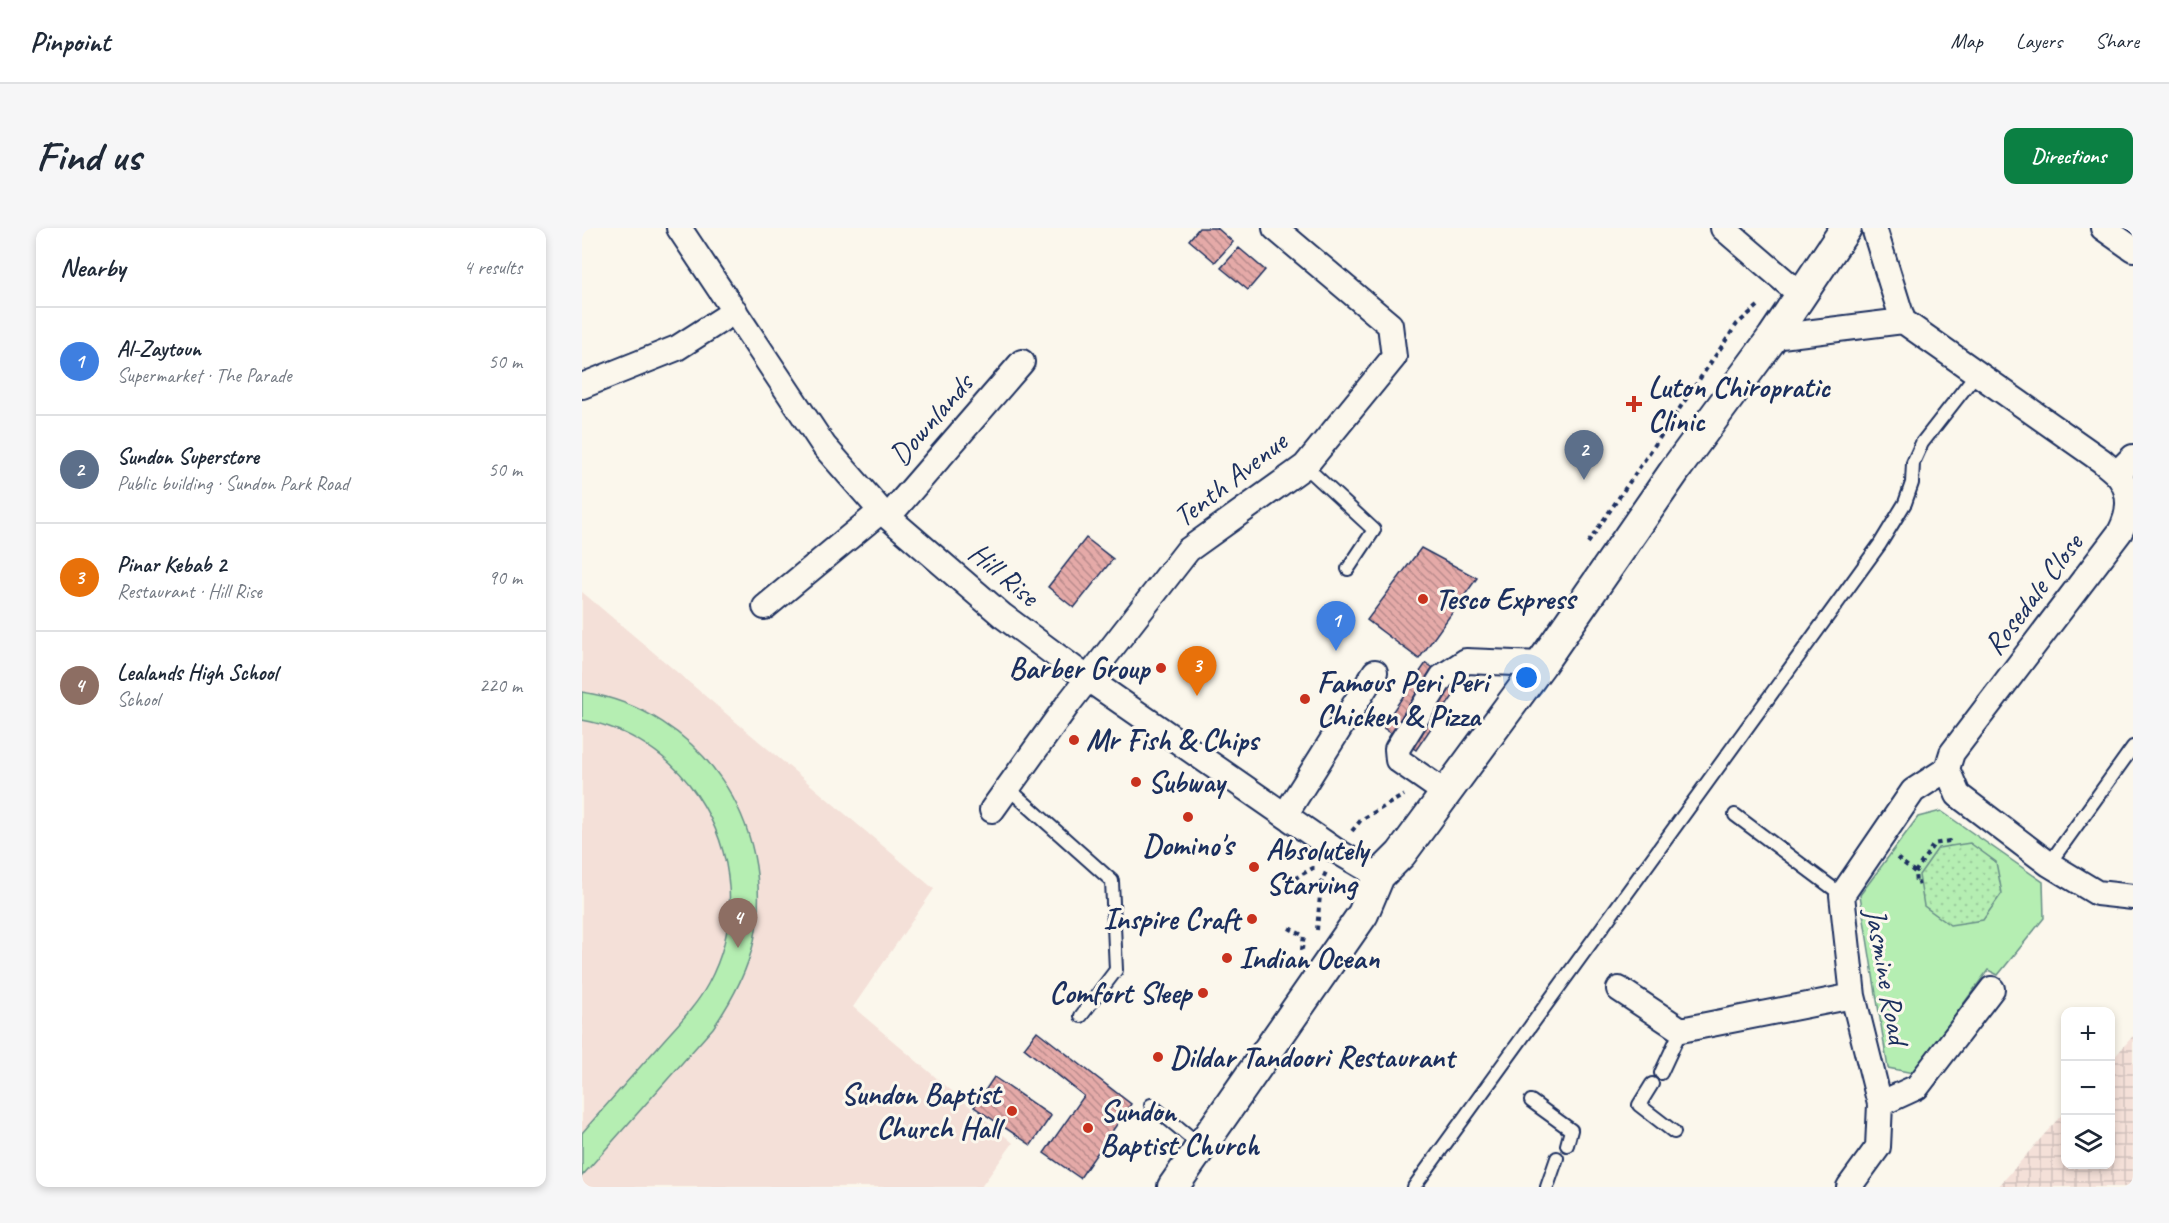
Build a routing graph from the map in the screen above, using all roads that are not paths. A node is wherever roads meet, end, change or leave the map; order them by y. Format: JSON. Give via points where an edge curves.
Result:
{"nodes":[{"id":1,"x":680,"y":228,"type":"edge"},
{"id":2,"x":1275,"y":228,"type":"edge"},
{"id":3,"x":1723,"y":228,"type":"edge"},
{"id":4,"x":1846,"y":228,"type":"edge"},
{"id":5,"x":1874,"y":228,"type":"edge"},
{"id":6,"x":1801,"y":295,"type":"junction"},
{"id":7,"x":735,"y":311,"type":"junction"},
{"id":8,"x":1903,"y":321,"type":"junction"},
{"id":9,"x":1773,"y":337,"type":"junction"},
{"id":10,"x":1022,"y":362,"type":"dead end"},
{"id":11,"x":1976,"y":374,"type":"junction"},
{"id":12,"x":582,"y":386,"type":"edge"},
{"id":13,"x":2133,"y":457,"type":"edge"},
{"id":14,"x":1305,"y":466,"type":"junction"},
{"id":15,"x":2120,"y":478,"type":"junction"},
{"id":16,"x":884,"y":514,"type":"junction"},
{"id":17,"x":2130,"y":520,"type":"edge"},
{"id":18,"x":1348,"y":569,"type":"dead end"},
{"id":19,"x":765,"y":607,"type":"dead end"},
{"id":20,"x":1541,"y":664,"type":"junction"},
{"id":21,"x":1375,"y":672,"type":"dead end"},
{"id":22,"x":1088,"y":678,"type":"junction"},
{"id":23,"x":2133,"y":747,"type":"edge"},
{"id":24,"x":1947,"y":770,"type":"junction"},
{"id":25,"x":1437,"y":787,"type":"junction"},
{"id":26,"x":1008,"y":788,"type":"junction"},
{"id":27,"x":992,"y":810,"type":"dead end"},
{"id":28,"x":1285,"y":814,"type":"junction"},
{"id":29,"x":1735,"y":815,"type":"dead end"},
{"id":30,"x":2049,"y":864,"type":"junction"},
{"id":31,"x":1379,"y":876,"type":"junction"},
{"id":32,"x":1842,"y":894,"type":"junction"},
{"id":33,"x":2133,"y":897,"type":"edge"},
{"id":34,"x":1619,"y":989,"type":"dead end"},
{"id":35,"x":1992,"y":989,"type":"dead end"},
{"id":36,"x":1853,"y":996,"type":"junction"},
{"id":37,"x":1081,"y":1016,"type":"dead end"},
{"id":38,"x":1681,"y":1030,"type":"junction"},
{"id":39,"x":1660,"y":1072,"type":"dead end"},
{"id":40,"x":1652,"y":1084,"type":"dead end"},
{"id":41,"x":1531,"y":1101,"type":"dead end"},
{"id":42,"x":1880,"y":1104,"type":"junction"},
{"id":43,"x":1150,"y":1105,"type":"dead end"},
{"id":44,"x":1674,"y":1132,"type":"dead end"},
{"id":45,"x":1567,"y":1145,"type":"dead end"},
{"id":46,"x":1202,"y":1147,"type":"junction"},
{"id":47,"x":1557,"y":1158,"type":"dead end"},
{"id":48,"x":1173,"y":1187,"type":"edge"},
{"id":49,"x":1414,"y":1187,"type":"edge"},
{"id":50,"x":1547,"y":1187,"type":"edge"},
{"id":51,"x":1849,"y":1187,"type":"edge"}],
"edges":[{"from":1,"to":7,"type":"street","name":"Hill Rise"},
{"from":2,"to":14,"type":"street","name":"Tenth Avenue","via":[[1390,325],[1394,357]]},
{"from":3,"to":6,"type":"street"},
{"from":4,"to":6,"type":"street"},
{"from":5,"to":8,"type":"street"},
{"from":6,"to":9,"type":"street"},
{"from":7,"to":12,"type":"street","via":[[677,348]]},
{"from":7,"to":16,"type":"street","name":"Hill Rise","via":[[824,446]]},
{"from":8,"to":9,"type":"street"},
{"from":8,"to":11,"type":"street"},
{"from":9,"to":20,"type":"street"},
{"from":10,"to":16,"type":"street","name":"Downlands"},
{"from":11,"to":15,"type":"street","via":[[2102,461]]},
{"from":11,"to":49,"type":"lane","via":[[1922,443],[1913,463],[1905,503],[1880,544]]},
{"from":13,"to":15,"type":"street"},
{"from":14,"to":18,"type":"lane","via":[[1374,530]]},
{"from":14,"to":22,"type":"street","name":"Tenth Avenue","via":[[1188,550]]},
{"from":15,"to":17,"type":"street","name":"Rosedale Close","via":[[2129,501]]},
{"from":16,"to":19,"type":"street","name":"Downlands"},
{"from":16,"to":22,"type":"street","name":"Hill Rise","via":[[1003,616]]},
{"from":17,"to":24,"type":"street","name":"Rosedale Close","via":[[1952,753]]},
{"from":20,"to":25,"type":"street"},
{"from":20,"to":25,"type":"street","via":[[1466,661],[1442,677],[1397,749],[1398,760]]},
{"from":21,"to":28,"type":"street"},
{"from":22,"to":26,"type":"street","name":"Tenth Avenue"},
{"from":22,"to":28,"type":"street","name":"Hill Rise"},
{"from":23,"to":30,"type":"lane"},
{"from":24,"to":30,"type":"street","via":[[1958,795]]},
{"from":24,"to":32,"type":"street","name":"Jasmine Road","via":[[1913,791]]},
{"from":25,"to":31,"type":"street","via":[[1401,854]]},
{"from":26,"to":27,"type":"street","name":"Tenth Avenue"},
{"from":26,"to":37,"type":"lane","via":[[1112,881],[1116,970]]},
{"from":28,"to":31,"type":"street","name":"Hill Rise","via":[[1331,859]]},
{"from":29,"to":32,"type":"lane"},
{"from":30,"to":33,"type":"street","via":[[2097,893]]},
{"from":31,"to":46,"type":"street","via":[[1363,914]]},
{"from":32,"to":36,"type":"street","name":"Jasmine Road"},
{"from":34,"to":38,"type":"street"},
{"from":35,"to":42,"type":"street","via":[[1917,1087]]},
{"from":36,"to":38,"type":"street"},
{"from":36,"to":42,"type":"street","name":"Jasmine Road"},
{"from":38,"to":39,"type":"lane"},
{"from":40,"to":44,"type":"lane","via":[[1639,1105]]},
{"from":41,"to":45,"type":"lane","via":[[1571,1130]]},
{"from":42,"to":51,"type":"street","name":"Jasmine Road","via":[[1878,1147]]},
{"from":43,"to":46,"type":"lane"},
{"from":46,"to":48,"type":"street"},
{"from":47,"to":50,"type":"lane"}]}
